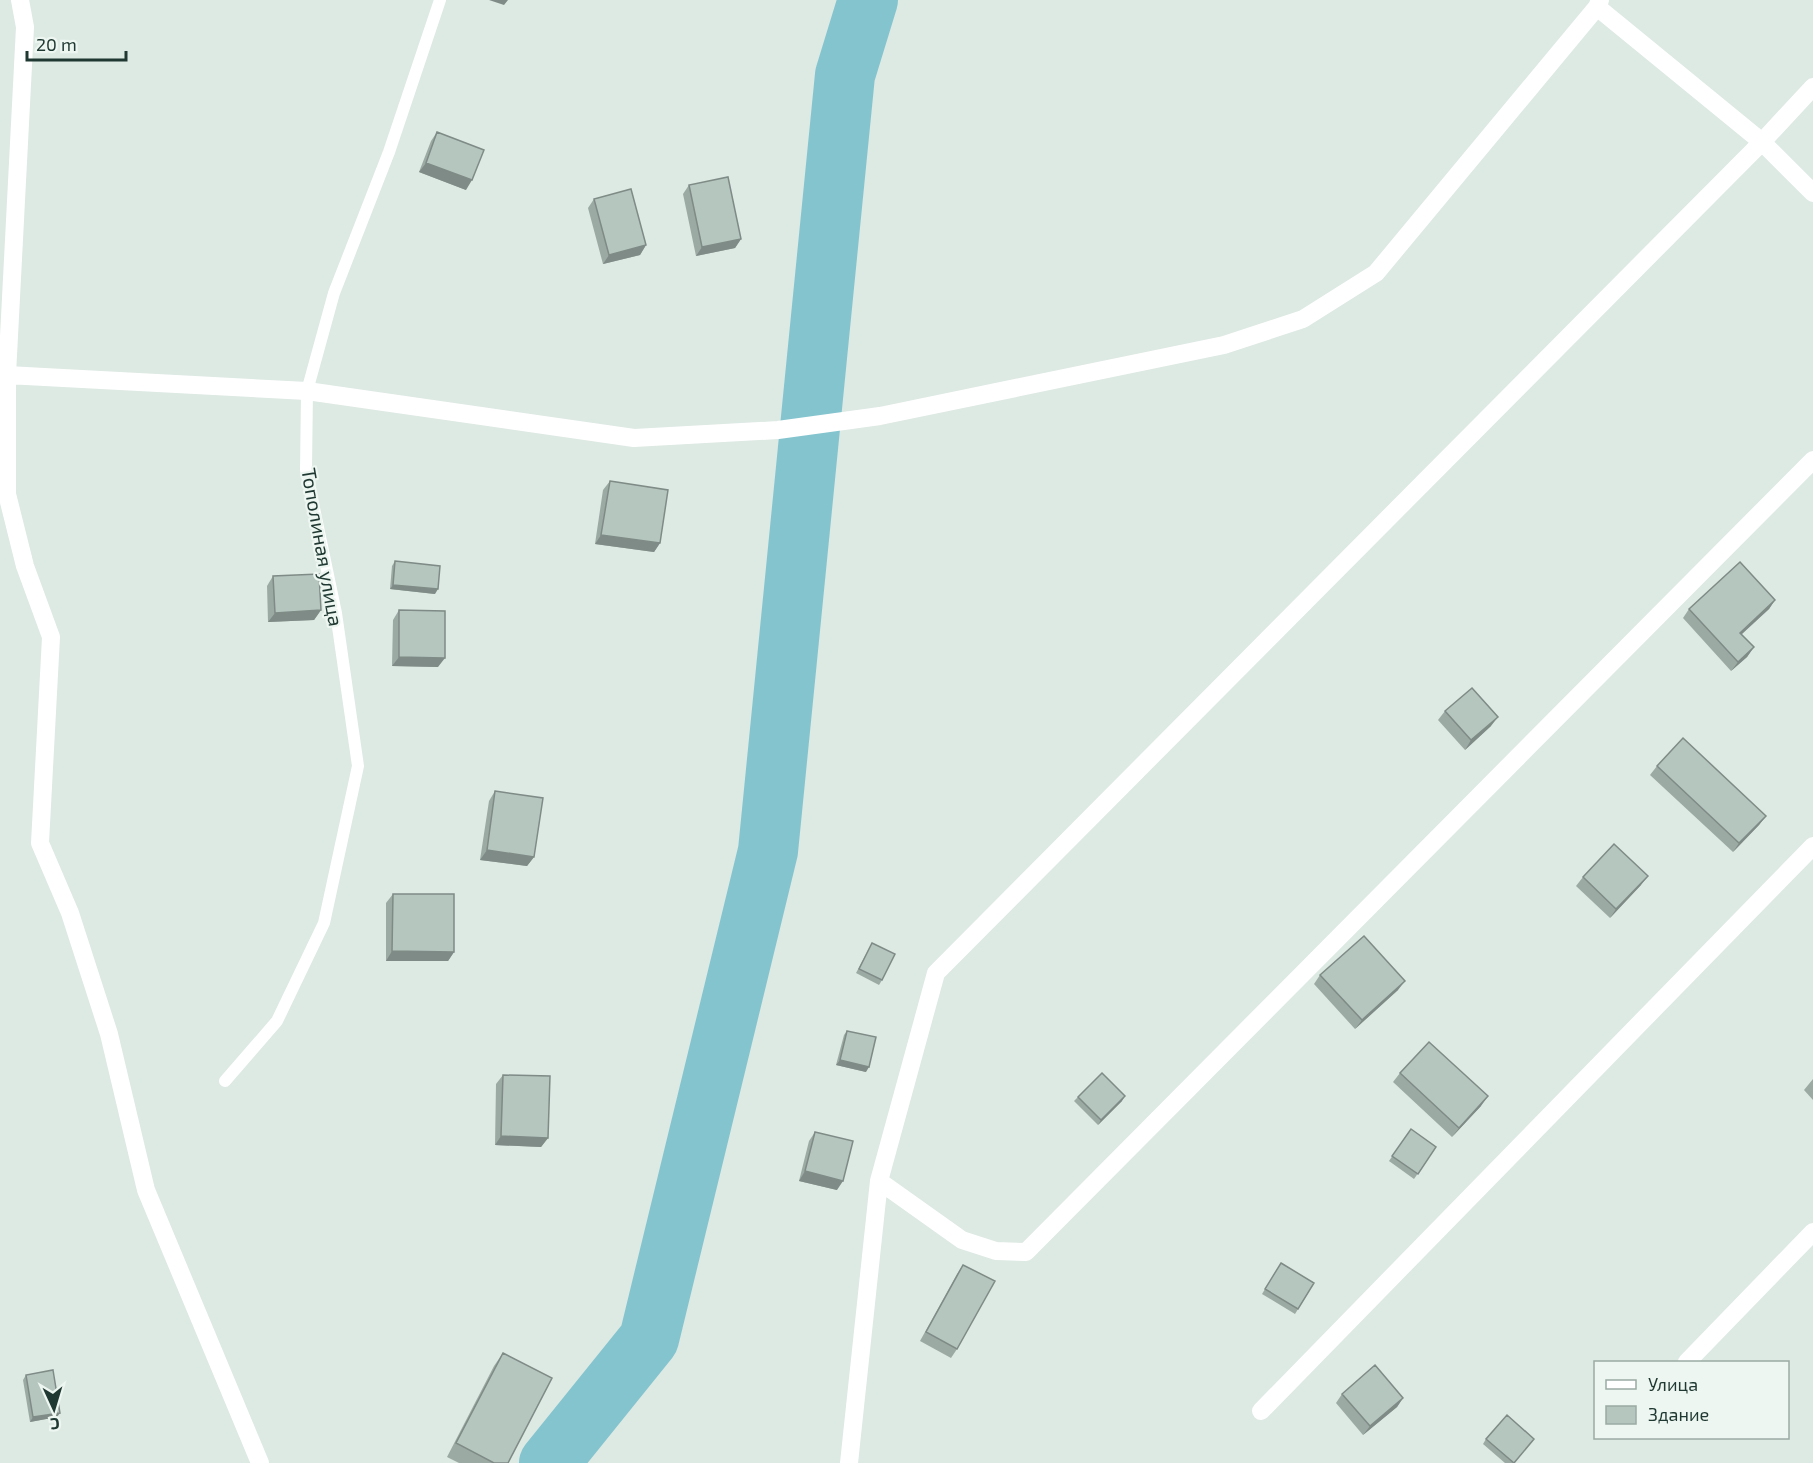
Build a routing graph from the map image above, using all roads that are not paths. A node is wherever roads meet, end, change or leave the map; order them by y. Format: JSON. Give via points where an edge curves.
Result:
{"nodes":[{"id":1,"x":20,"y":0,"type":"edge"},
{"id":2,"x":440,"y":0,"type":"edge"},
{"id":3,"x":1598,"y":3,"type":"edge"},
{"id":4,"x":1813,"y":87,"type":"edge"},
{"id":5,"x":1762,"y":142,"type":"junction"},
{"id":6,"x":1813,"y":193,"type":"edge"},
{"id":7,"x":7,"y":375,"type":"junction"},
{"id":8,"x":307,"y":391,"type":"junction"},
{"id":9,"x":1813,"y":460,"type":"edge"},
{"id":10,"x":1813,"y":846,"type":"edge"},
{"id":11,"x":225,"y":1081,"type":"dead end"},
{"id":12,"x":879,"y":1181,"type":"junction"},
{"id":13,"x":1813,"y":1232,"type":"edge"},
{"id":14,"x":1688,"y":1361,"type":"edge"},
{"id":15,"x":1261,"y":1411,"type":"dead end"},
{"id":16,"x":260,"y":1463,"type":"edge"},
{"id":17,"x":849,"y":1463,"type":"edge"}],
"edges":[{"from":1,"to":7,"type":"street","via":[[25,27]]},
{"from":2,"to":8,"type":"lane","name":"Тополиная улица","via":[[334,293]]},
{"from":3,"to":5,"type":"street"},
{"from":3,"to":8,"type":"street","via":[[1376,273],[1303,319],[1224,345],[880,416],[778,430],[634,438]]},
{"from":4,"to":5,"type":"street"},
{"from":5,"to":6,"type":"street"},
{"from":5,"to":12,"type":"street","via":[[936,973]]},
{"from":7,"to":8,"type":"street"},
{"from":7,"to":16,"type":"street","via":[[7,494],[25,566],[51,637],[40,843],[70,913],[109,1034],[146,1190]]},
{"from":8,"to":11,"type":"lane","name":"Тополиная улица","via":[[306,470],[336,613],[358,766],[324,923],[278,1022]]},
{"from":9,"to":12,"type":"street","via":[[1026,1252],[996,1251],[962,1240]]},
{"from":10,"to":15,"type":"street"},
{"from":12,"to":17,"type":"street"},
{"from":13,"to":14,"type":"street"}]}
